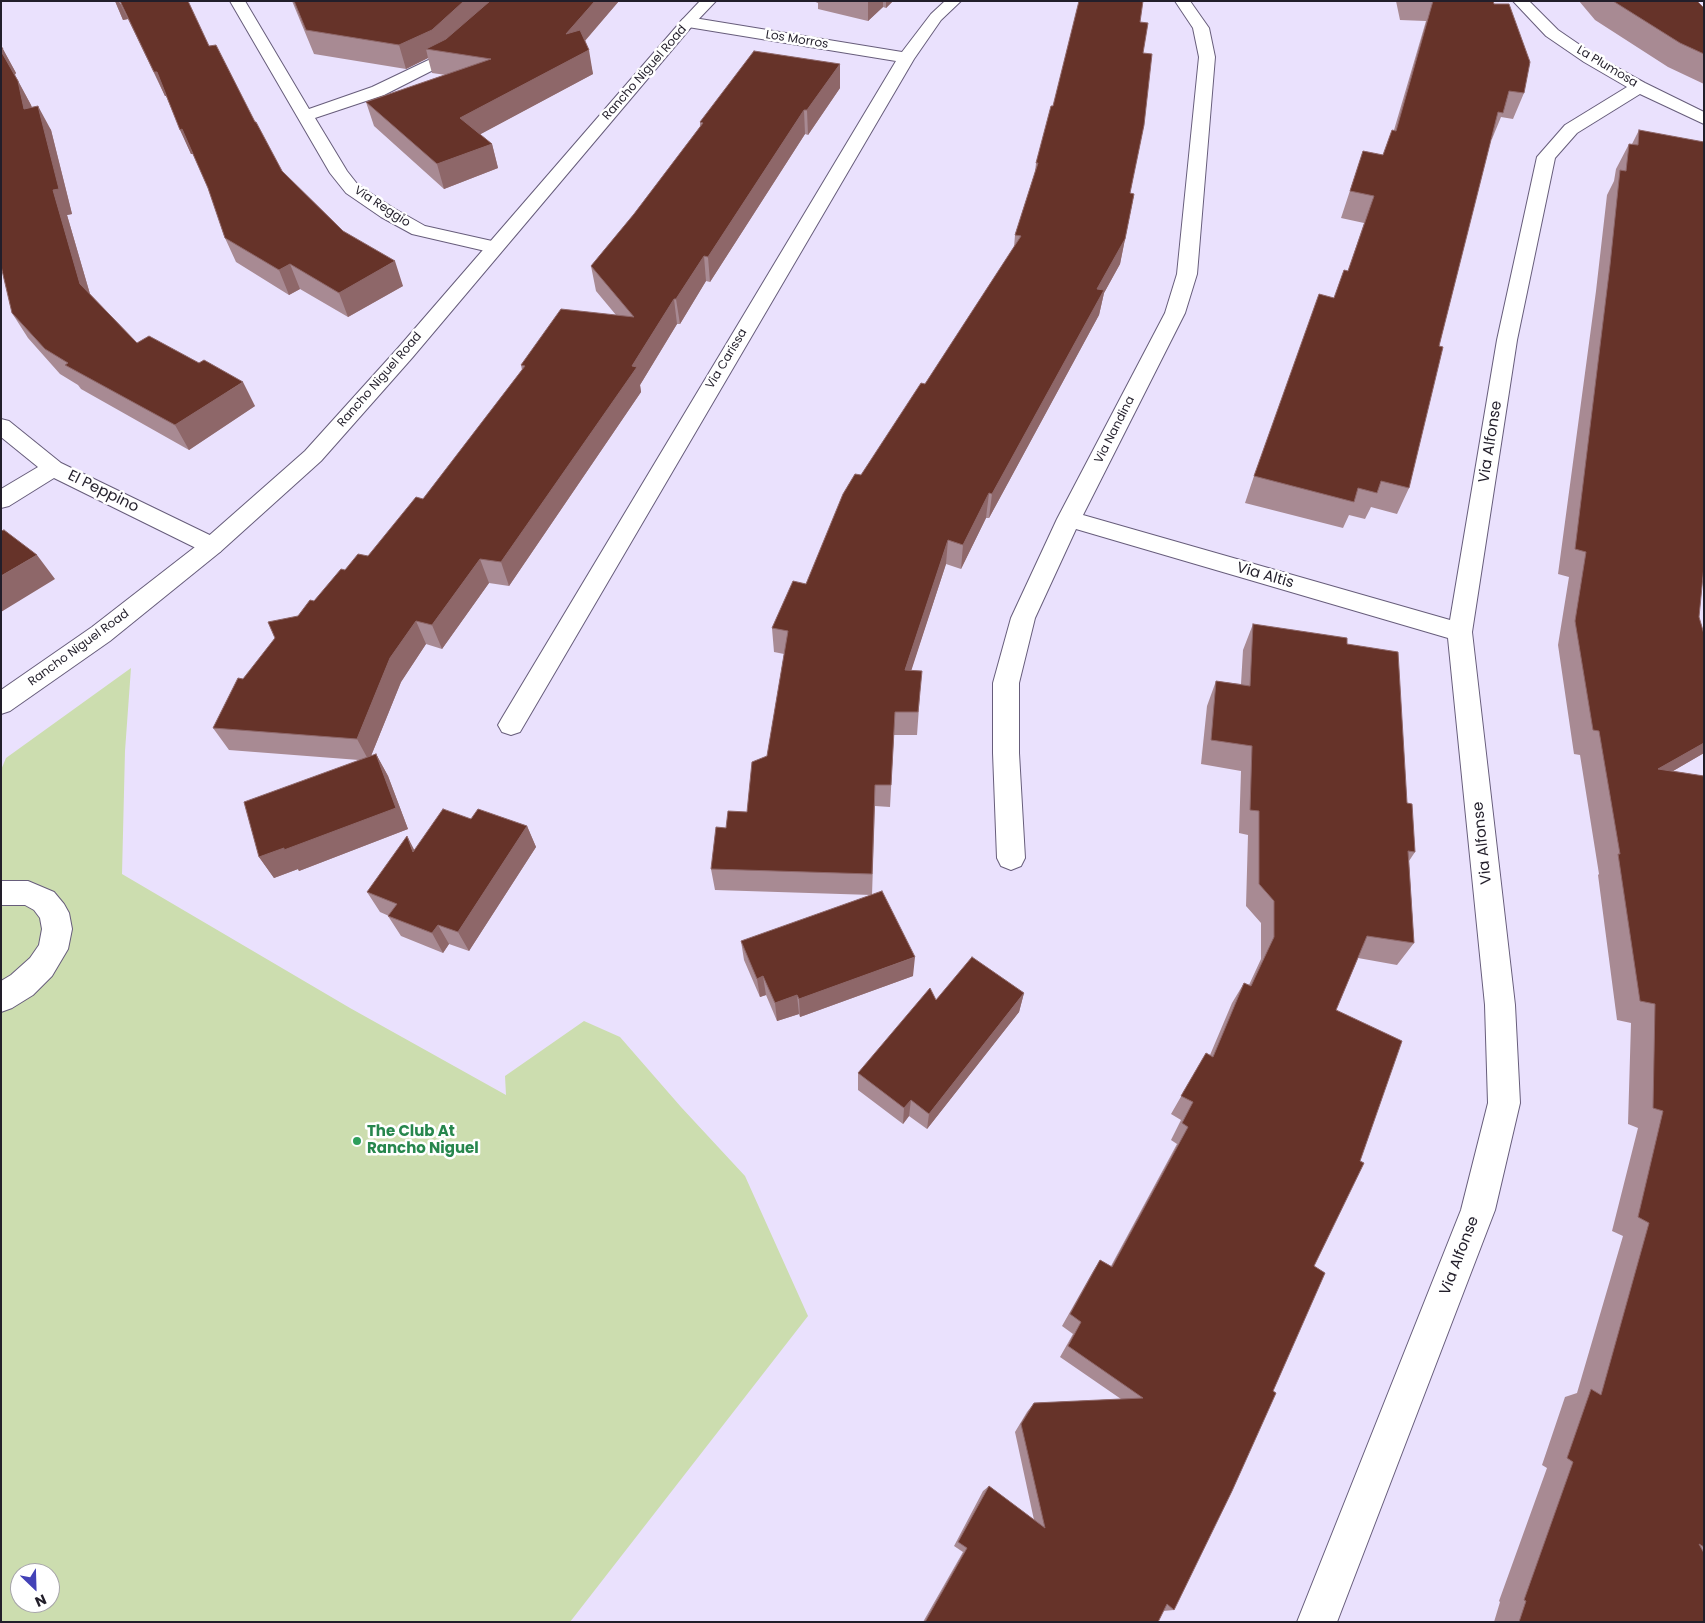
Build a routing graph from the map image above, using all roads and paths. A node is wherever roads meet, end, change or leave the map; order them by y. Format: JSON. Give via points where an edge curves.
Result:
{"nodes":[{"id":1,"x":237,"y":1,"type":"edge"},
{"id":2,"x":507,"y":1,"type":"edge"},
{"id":3,"x":709,"y":1,"type":"edge"},
{"id":4,"x":954,"y":1,"type":"edge"},
{"id":5,"x":1182,"y":1,"type":"edge"},
{"id":6,"x":1520,"y":1,"type":"edge"},
{"id":7,"x":688,"y":22,"type":"junction"},
{"id":8,"x":906,"y":58,"type":"junction"},
{"id":9,"x":1639,"y":87,"type":"junction"},
{"id":10,"x":305,"y":116,"type":"junction"},
{"id":11,"x":1704,"y":119,"type":"edge"},
{"id":12,"x":494,"y":247,"type":"junction"},
{"id":13,"x":1,"y":426,"type":"edge"},
{"id":14,"x":53,"y":468,"type":"junction"},
{"id":15,"x":1,"y":500,"type":"edge"},
{"id":16,"x":1069,"y":519,"type":"junction"},
{"id":17,"x":212,"y":546,"type":"junction"},
{"id":18,"x":1460,"y":632,"type":"junction"},
{"id":19,"x":1,"y":704,"type":"edge"},
{"id":20,"x":510,"y":725,"type":"dead end"},
{"id":21,"x":1011,"y":858,"type":"dead end"},
{"id":22,"x":1,"y":893,"type":"edge"},
{"id":23,"x":1,"y":998,"type":"edge"},
{"id":24,"x":1317,"y":1622,"type":"edge"}],
"edges":[{"from":1,"to":10,"type":"street","name":"Via Reggio"},
{"from":2,"to":10,"type":"street","via":[[445,58],[378,91]]},
{"from":3,"to":7,"type":"street","name":"Rancho Niguel Road"},
{"from":4,"to":8,"type":"street","name":"Via Carissa","via":[[936,17]]},
{"from":5,"to":16,"type":"street","name":"Via Nandina","via":[[1201,28],[1207,57],[1187,274],[1175,313]]},
{"from":6,"to":9,"type":"street","name":"La Plumosa","via":[[1552,33]]},
{"from":7,"to":8,"type":"street","name":"Los Morros"},
{"from":7,"to":12,"type":"street","name":"Rancho Niguel Road"},
{"from":8,"to":20,"type":"street","name":"Via Carissa"},
{"from":9,"to":11,"type":"street","name":"La Plumosa"},
{"from":9,"to":18,"type":"street","name":"Via Alfonse","via":[[1571,129],[1546,157],[1507,340]]},
{"from":10,"to":12,"type":"street","name":"Via Reggio","via":[[352,189],[419,230]]},
{"from":12,"to":17,"type":"street","name":"Rancho Niguel Road","via":[[313,456]]},
{"from":13,"to":14,"type":"street","name":"El Peppino"},
{"from":14,"to":15,"type":"street"},
{"from":14,"to":17,"type":"street","name":"El Peppino"},
{"from":16,"to":18,"type":"street","name":"Via Altis"},
{"from":16,"to":21,"type":"street","name":"Via Nandina","via":[[1023,618],[1006,683]]},
{"from":17,"to":19,"type":"street","name":"Rancho Niguel Road","via":[[101,634]]},
{"from":18,"to":24,"type":"street","name":"Via Alfonse","via":[[1500,1005],[1504,1102],[1478,1210]]},
{"from":22,"to":23,"type":"street","via":[[28,893],[44,901],[54,913],[57,929],[53,949],[41,967],[22,985]]}]}
